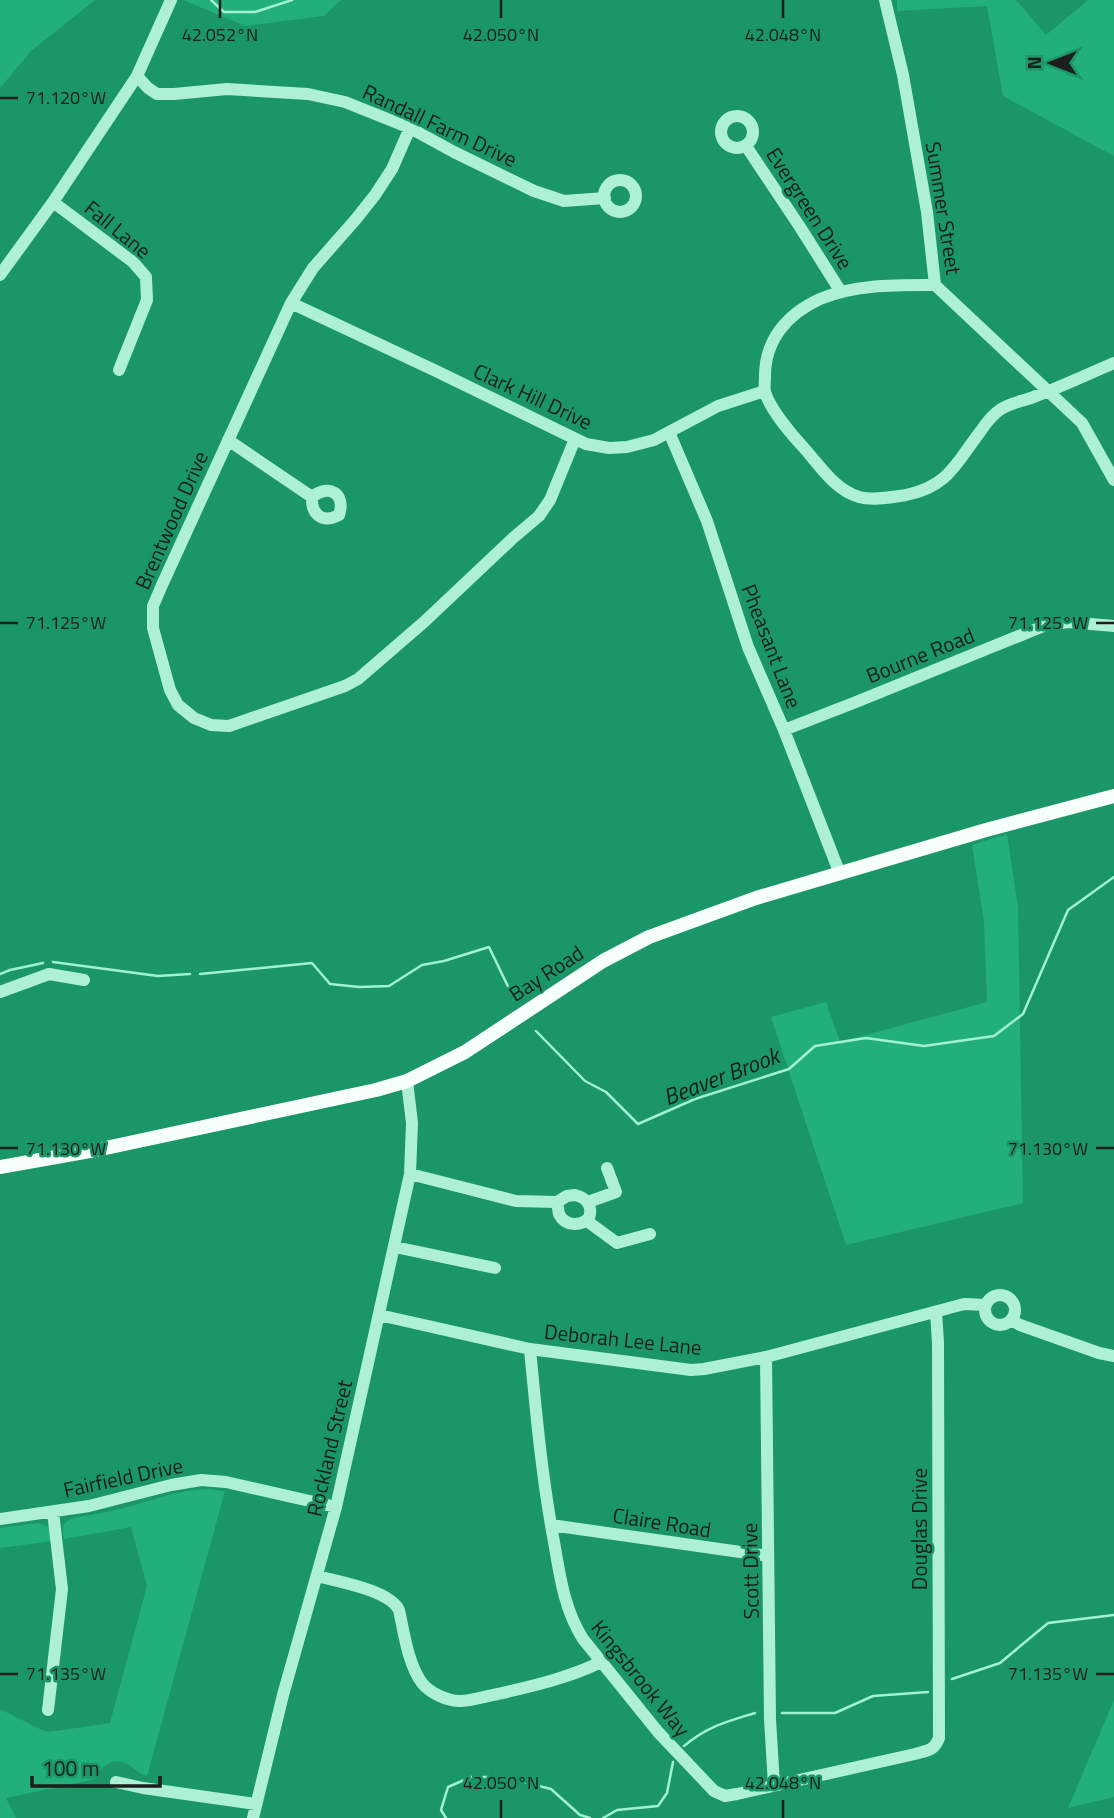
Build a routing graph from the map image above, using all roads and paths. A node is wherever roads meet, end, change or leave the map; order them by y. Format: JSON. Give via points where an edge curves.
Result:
{"nodes":[{"id":1,"x":170,"y":0,"type":"edge"},
{"id":2,"x":885,"y":0,"type":"edge"},
{"id":3,"x":137,"y":76,"type":"junction"},
{"id":4,"x":410,"y":128,"type":"junction"},
{"id":5,"x":746,"y":145,"type":"dead end"},
{"id":6,"x":604,"y":198,"type":"dead end"},
{"id":7,"x":53,"y":202,"type":"junction"},
{"id":8,"x":0,"y":275,"type":"edge"},
{"id":9,"x":934,"y":285,"type":"junction"},
{"id":10,"x":841,"y":292,"type":"junction"},
{"id":11,"x":291,"y":303,"type":"junction"},
{"id":12,"x":1114,"y":363,"type":"edge"},
{"id":13,"x":119,"y":370,"type":"dead end"},
{"id":14,"x":765,"y":391,"type":"junction"},
{"id":15,"x":1049,"y":391,"type":"junction"},
{"id":16,"x":669,"y":432,"type":"junction"},
{"id":17,"x":575,"y":439,"type":"junction"},
{"id":18,"x":228,"y":440,"type":"junction"},
{"id":19,"x":1114,"y":480,"type":"edge"},
{"id":20,"x":312,"y":497,"type":"dead end"},
{"id":21,"x":1114,"y":626,"type":"edge"},
{"id":22,"x":784,"y":730,"type":"junction"},
{"id":23,"x":1114,"y":796,"type":"edge"},
{"id":24,"x":840,"y":874,"type":"junction"},
{"id":25,"x":84,"y":980,"type":"dead end"},
{"id":26,"x":0,"y":992,"type":"edge"},
{"id":27,"x":407,"y":1081,"type":"junction"},
{"id":28,"x":0,"y":1167,"type":"edge"},
{"id":29,"x":607,"y":1168,"type":"dead end"},
{"id":30,"x":410,"y":1174,"type":"junction"},
{"id":31,"x":557,"y":1202,"type":"junction"},
{"id":32,"x":588,"y":1202,"type":"junction"},
{"id":33,"x":587,"y":1221,"type":"junction"},
{"id":34,"x":650,"y":1234,"type":"dead end"},
{"id":35,"x":395,"y":1247,"type":"junction"},
{"id":36,"x":495,"y":1268,"type":"dead end"},
{"id":37,"x":986,"y":1305,"type":"junction"},
{"id":38,"x":936,"y":1312,"type":"junction"},
{"id":39,"x":379,"y":1315,"type":"junction"},
{"id":40,"x":1011,"y":1320,"type":"junction"},
{"id":41,"x":530,"y":1349,"type":"junction"},
{"id":42,"x":1114,"y":1356,"type":"edge"},
{"id":43,"x":766,"y":1357,"type":"junction"},
{"id":44,"x":336,"y":1507,"type":"junction"},
{"id":45,"x":53,"y":1512,"type":"junction"},
{"id":46,"x":0,"y":1519,"type":"edge"},
{"id":47,"x":551,"y":1525,"type":"junction"},
{"id":48,"x":768,"y":1556,"type":"junction"},
{"id":49,"x":317,"y":1576,"type":"junction"},
{"id":50,"x":601,"y":1662,"type":"junction"},
{"id":51,"x":48,"y":1710,"type":"dead end"},
{"id":52,"x":936,"y":1746,"type":"joint"},
{"id":53,"x":116,"y":1782,"type":"dead end"},
{"id":54,"x":774,"y":1785,"type":"junction"},
{"id":55,"x":256,"y":1804,"type":"junction"},
{"id":56,"x":253,"y":1818,"type":"edge"}],
"edges":[{"from":1,"to":3,"type":"street"},
{"from":2,"to":9,"type":"street","name":"Summer Street","via":[[927,212]]},
{"from":3,"to":4,"type":"street","name":"Randall Farm Drive","via":[[157,94],[227,89],[308,94],[345,102]]},
{"from":3,"to":7,"type":"street"},
{"from":4,"to":6,"type":"street","name":"Randall Farm Drive","via":[[534,191],[564,201]]},
{"from":4,"to":11,"type":"street","name":"Brentwood Drive","via":[[375,195],[313,268]]},
{"from":5,"to":10,"type":"street","name":"Evergreen Drive"},
{"from":7,"to":8,"type":"street"},
{"from":7,"to":13,"type":"street","name":"Fall Lane","via":[[133,262],[146,277],[148,300]]},
{"from":9,"to":10,"type":"street","via":[[886,285]]},
{"from":9,"to":15,"type":"street","name":"Summer Street"},
{"from":10,"to":14,"type":"street","via":[[792,315],[779,330],[770,345]]},
{"from":11,"to":17,"type":"street","name":"Clark Hill Drive"},
{"from":11,"to":18,"type":"street","name":"Brentwood Drive"},
{"from":12,"to":15,"type":"street"},
{"from":14,"to":15,"type":"street","via":[[785,426],[829,477],[851,494],[869,499],[908,494],[941,481],[997,412]]},
{"from":14,"to":16,"type":"street","name":"Clark Hill Drive","via":[[718,406]]},
{"from":15,"to":19,"type":"street","name":"Summer Street","via":[[1082,423]]},
{"from":16,"to":17,"type":"street","name":"Clark Hill Drive","via":[[627,447],[609,448]]},
{"from":16,"to":22,"type":"street","name":"Pheasant Lane","via":[[707,521],[748,647]]},
{"from":17,"to":18,"type":"street","name":"Brentwood Drive","via":[[539,516],[358,679],[229,726],[211,725],[178,705],[153,628],[153,606]]},
{"from":18,"to":20,"type":"street"},
{"from":21,"to":22,"type":"street","name":"Bourne Road","via":[[1046,625]]},
{"from":22,"to":24,"type":"street","name":"Pheasant Lane"},
{"from":23,"to":24,"type":"main road","name":"Bay Road"},
{"from":24,"to":27,"type":"main road","name":"Bay Road","via":[[756,898],[649,937],[603,961],[465,1052]]},
{"from":25,"to":26,"type":"street","via":[[49,974]]},
{"from":27,"to":28,"type":"main road","name":"Bay Road"},
{"from":27,"to":30,"type":"street","name":"Rockland Street","via":[[412,1123]]},
{"from":29,"to":32,"type":"street","via":[[616,1192]]},
{"from":30,"to":31,"type":"street","via":[[516,1201]]},
{"from":30,"to":35,"type":"street","name":"Rockland Street"},
{"from":31,"to":32,"type":"street","via":[[571,1195]]},
{"from":31,"to":33,"type":"street","via":[[559,1215],[566,1221],[577,1225]]},
{"from":32,"to":33,"type":"street"},
{"from":33,"to":34,"type":"street","via":[[617,1243]]},
{"from":35,"to":36,"type":"street"},
{"from":35,"to":39,"type":"street","name":"Rockland Street"},
{"from":37,"to":38,"type":"street","name":"Deborah Lee Lane","via":[[964,1304]]},
{"from":37,"to":40,"type":"street","via":[[991,1322],[1000,1325]]},
{"from":37,"to":40,"type":"street","name":"Deborah Lee Lane","via":[[995,1295],[1007,1296],[1015,1308]]},
{"from":38,"to":43,"type":"street","name":"Deborah Lee Lane"},
{"from":38,"to":52,"type":"street","name":"Douglas Drive","via":[[940,1728]]},
{"from":39,"to":41,"type":"street","name":"Deborah Lee Lane"},
{"from":39,"to":44,"type":"street","name":"Rockland Street"},
{"from":40,"to":42,"type":"street"},
{"from":41,"to":43,"type":"street","name":"Deborah Lee Lane","via":[[691,1370]]},
{"from":41,"to":47,"type":"street","name":"Kingsbrook Way"},
{"from":43,"to":48,"type":"street","name":"Scott Drive"},
{"from":44,"to":45,"type":"street","name":"Fairfield Drive","via":[[201,1480]]},
{"from":44,"to":49,"type":"street","name":"Rockland Street"},
{"from":45,"to":46,"type":"street","name":"Fairfield Drive"},
{"from":45,"to":51,"type":"street","via":[[62,1589]]},
{"from":47,"to":48,"type":"street","name":"Claire Road"},
{"from":47,"to":50,"type":"street","name":"Kingsbrook Way","via":[[570,1616]]},
{"from":48,"to":54,"type":"street","name":"Scott Drive"},
{"from":49,"to":50,"type":"street","via":[[384,1595],[395,1603],[422,1682],[446,1699],[460,1701],[514,1690],[576,1674]]},
{"from":49,"to":55,"type":"street","name":"Rockland Street"},
{"from":50,"to":54,"type":"street","name":"Kingsbrook Way","via":[[714,1791],[725,1796]]},
{"from":52,"to":54,"type":"street","name":"Kingsbrook Way"},
{"from":53,"to":55,"type":"street"},
{"from":55,"to":56,"type":"street","name":"Rockland Street"}]}
